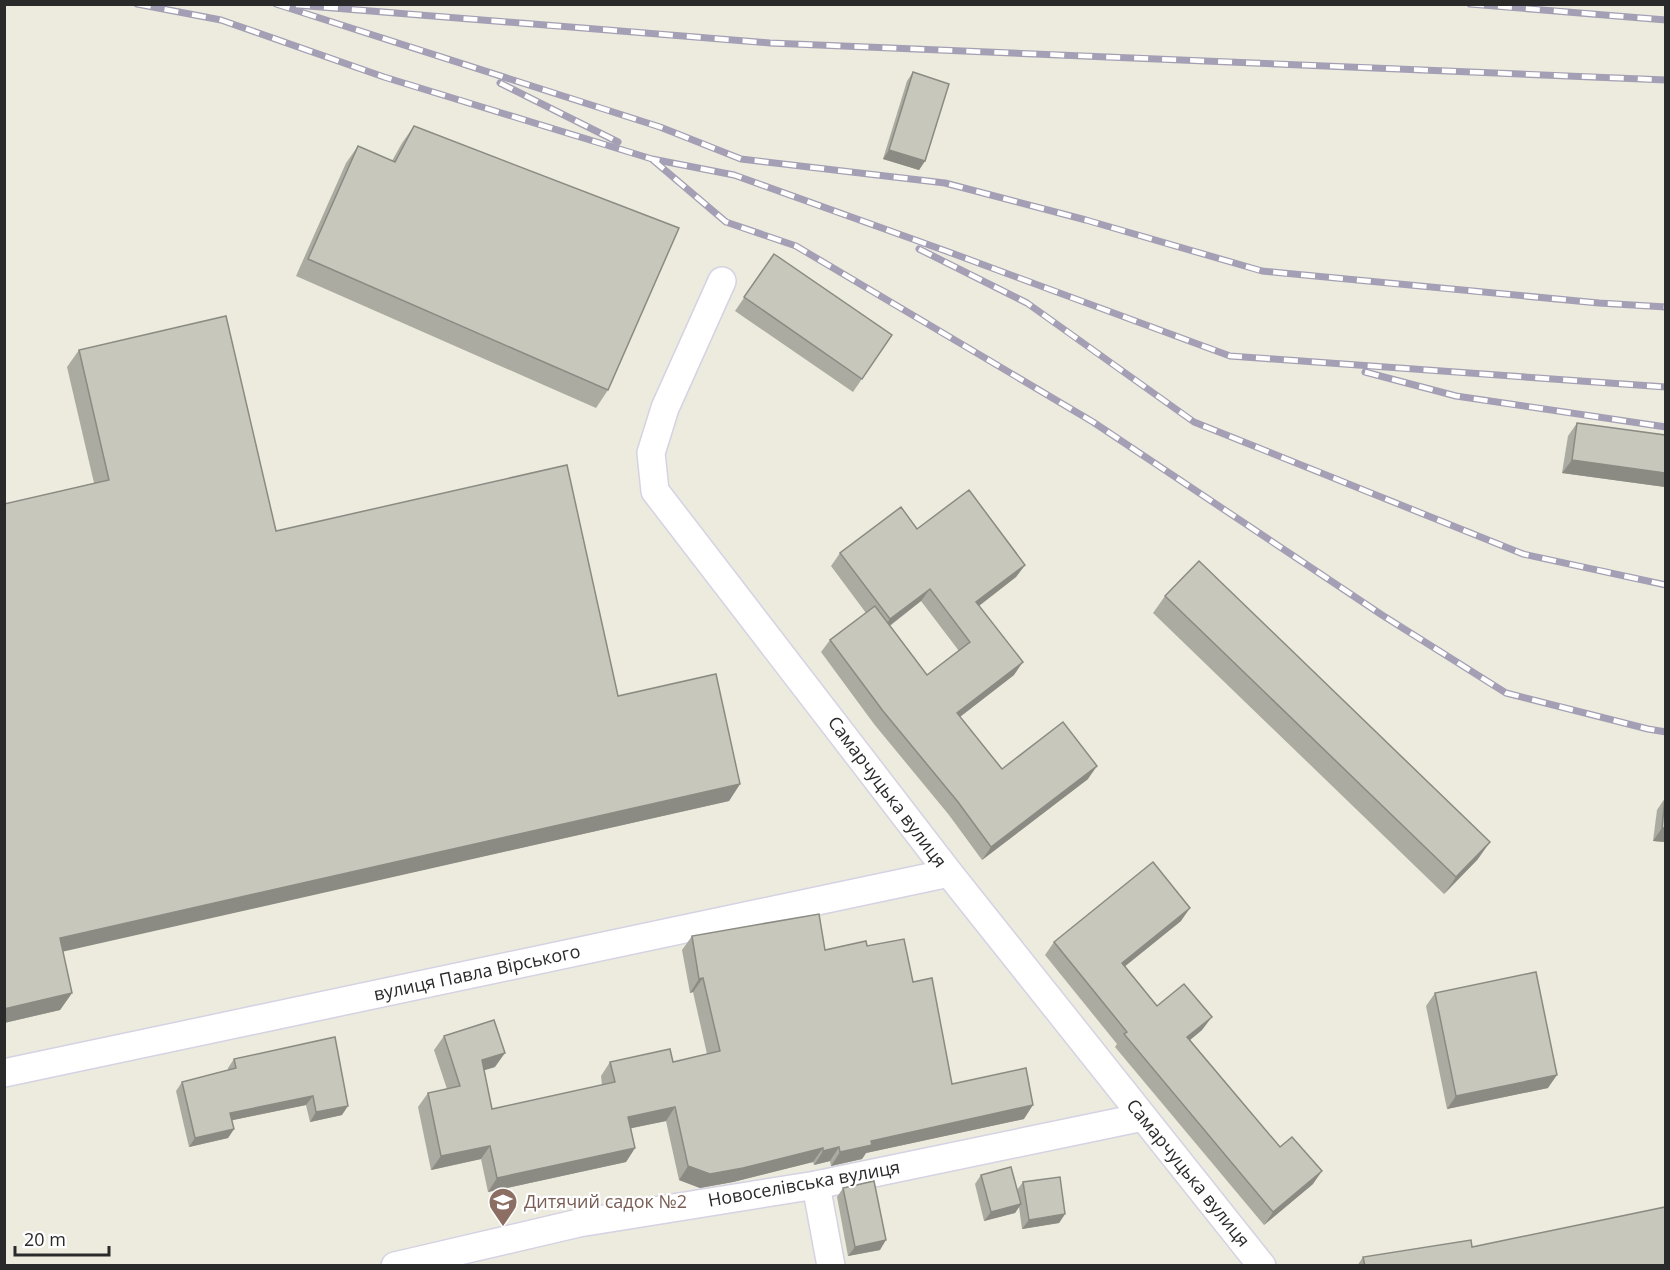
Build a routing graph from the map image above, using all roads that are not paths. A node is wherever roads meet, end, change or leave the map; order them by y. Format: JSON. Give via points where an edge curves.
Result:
{"nodes":[{"id":1,"x":722,"y":281,"type":"dead end"},
{"id":2,"x":949,"y":873,"type":"junction"},
{"id":3,"x":4,"y":1073,"type":"edge"},
{"id":4,"x":1143,"y":1117,"type":"junction"},
{"id":5,"x":816,"y":1185,"type":"junction"},
{"id":6,"x":395,"y":1266,"type":"edge"},
{"id":7,"x":831,"y":1266,"type":"edge"},
{"id":8,"x":1262,"y":1266,"type":"edge"}],
"edges":[{"from":1,"to":2,"type":"street","name":"Самарчуцька вулиця","via":[[665,408],[651,453],[655,491]]},
{"from":2,"to":3,"type":"street","name":"вулиця Павла Вірського"},
{"from":2,"to":4,"type":"street","name":"Самарчуцька вулиця"},
{"from":4,"to":5,"type":"street","name":"Новоселівська вулиця"},
{"from":4,"to":8,"type":"street","name":"Самарчуцька вулиця"},
{"from":5,"to":6,"type":"street","name":"Новоселівська вулиця","via":[[579,1222]]},
{"from":5,"to":7,"type":"street"}]}
